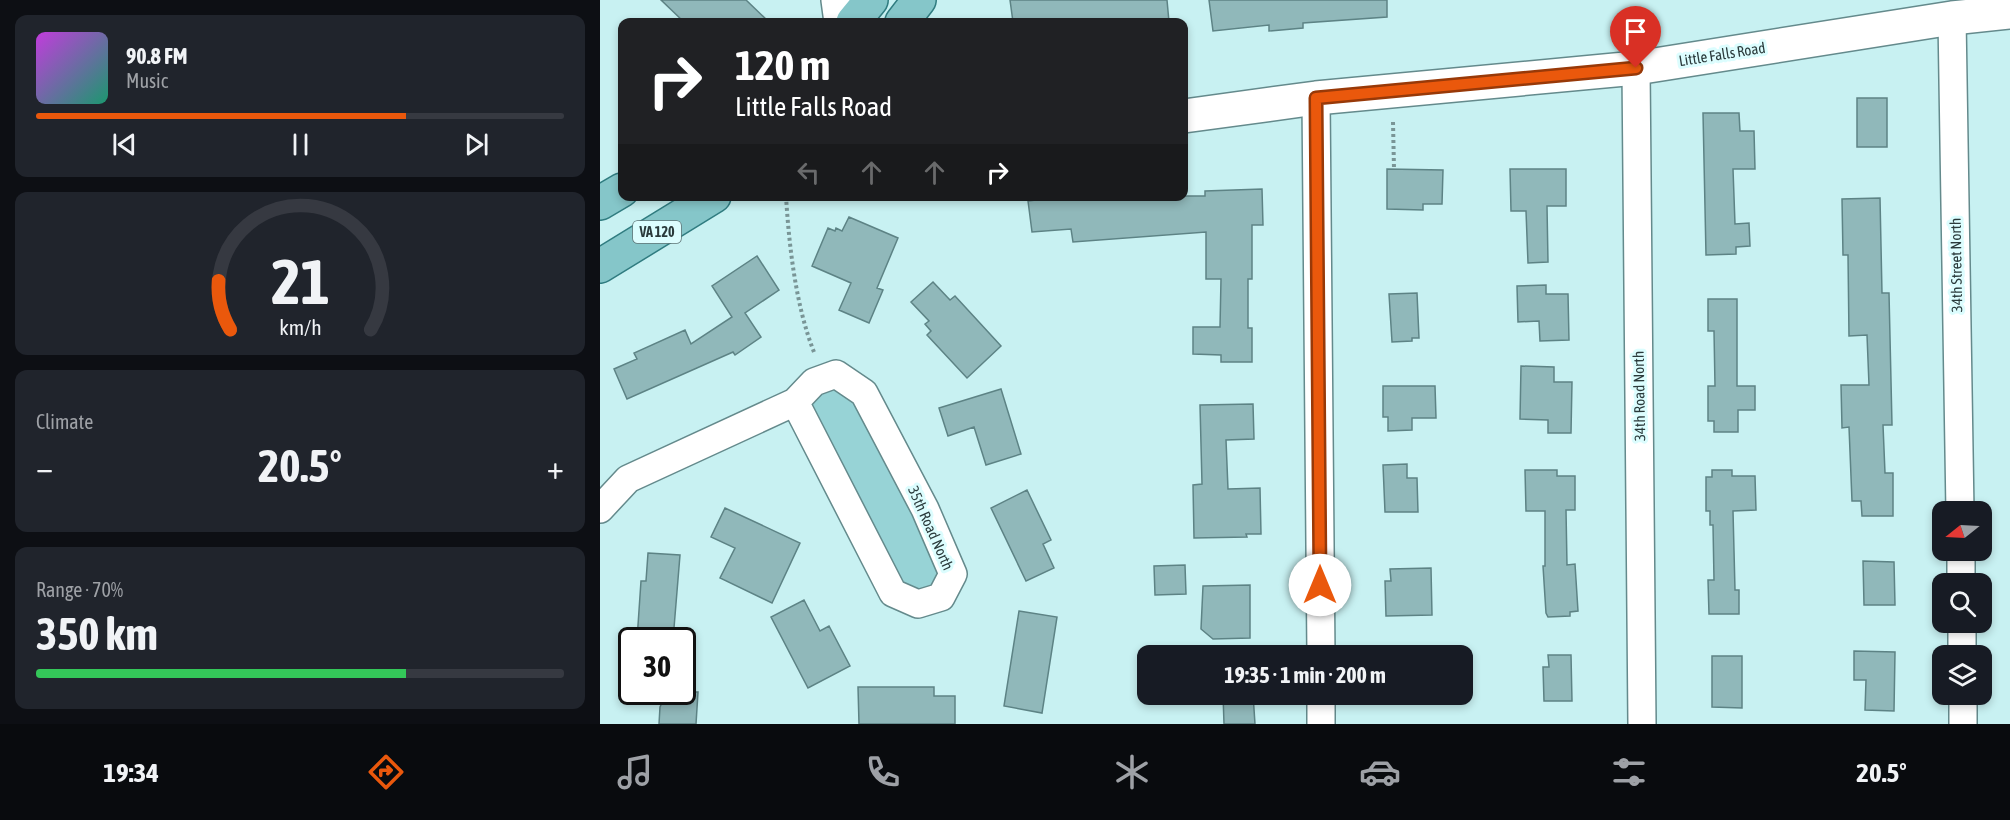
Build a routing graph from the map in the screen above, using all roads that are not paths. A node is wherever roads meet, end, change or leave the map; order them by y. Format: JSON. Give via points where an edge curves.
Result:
{"nodes":[{"id":1,"x":838,"y":0,"type":"edge"},
{"id":2,"x":871,"y":0,"type":"edge"},
{"id":3,"x":919,"y":0,"type":"edge"},
{"id":4,"x":2010,"y":12,"type":"edge"},
{"id":5,"x":840,"y":18,"type":"edge"},
{"id":6,"x":856,"y":18,"type":"edge"},
{"id":7,"x":905,"y":18,"type":"edge"},
{"id":8,"x":1952,"y":18,"type":"junction"},
{"id":9,"x":1636,"y":68,"type":"junction"},
{"id":10,"x":1316,"y":98,"type":"junction"},
{"id":11,"x":1188,"y":116,"type":"edge"},
{"id":12,"x":618,"y":192,"type":"edge"},
{"id":13,"x":706,"y":201,"type":"edge"},
{"id":14,"x":600,"y":203,"type":"edge"},
{"id":15,"x":600,"y":266,"type":"edge"},
{"id":16,"x":795,"y":402,"type":"junction"},
{"id":17,"x":1960,"y":501,"type":"edge"},
{"id":18,"x":600,"y":509,"type":"edge"},
{"id":19,"x":1321,"y":645,"type":"edge"},
{"id":20,"x":1321,"y":705,"type":"edge"},
{"id":21,"x":1963,"y":705,"type":"edge"},
{"id":22,"x":1321,"y":724,"type":"edge"},
{"id":23,"x":1642,"y":724,"type":"edge"},
{"id":24,"x":1964,"y":724,"type":"edge"}],
"edges":[{"from":1,"to":5,"type":"street"},
{"from":2,"to":6,"type":"main road"},
{"from":3,"to":7,"type":"main road"},
{"from":4,"to":8,"type":"street","name":"Little Falls Road"},
{"from":8,"to":9,"type":"street","name":"Little Falls Road"},
{"from":8,"to":17,"type":"street","name":"34th Street North"},
{"from":9,"to":10,"type":"street","name":"Little Falls Road"},
{"from":9,"to":23,"type":"street","name":"34th Road North"},
{"from":10,"to":11,"type":"street","name":"Little Falls Road"},
{"from":10,"to":19,"type":"street"},
{"from":12,"to":14,"type":"main road"},
{"from":13,"to":15,"type":"main road","number":"VA 120"},
{"from":16,"to":16,"type":"street","name":"35th Road North","via":[[893,594],[918,604],[941,597],[953,574],[925,509],[864,393],[836,374],[814,382]]},
{"from":16,"to":18,"type":"street","name":"35th Road North","via":[[628,479]]},
{"from":20,"to":22,"type":"street"},
{"from":21,"to":24,"type":"street"}]}
